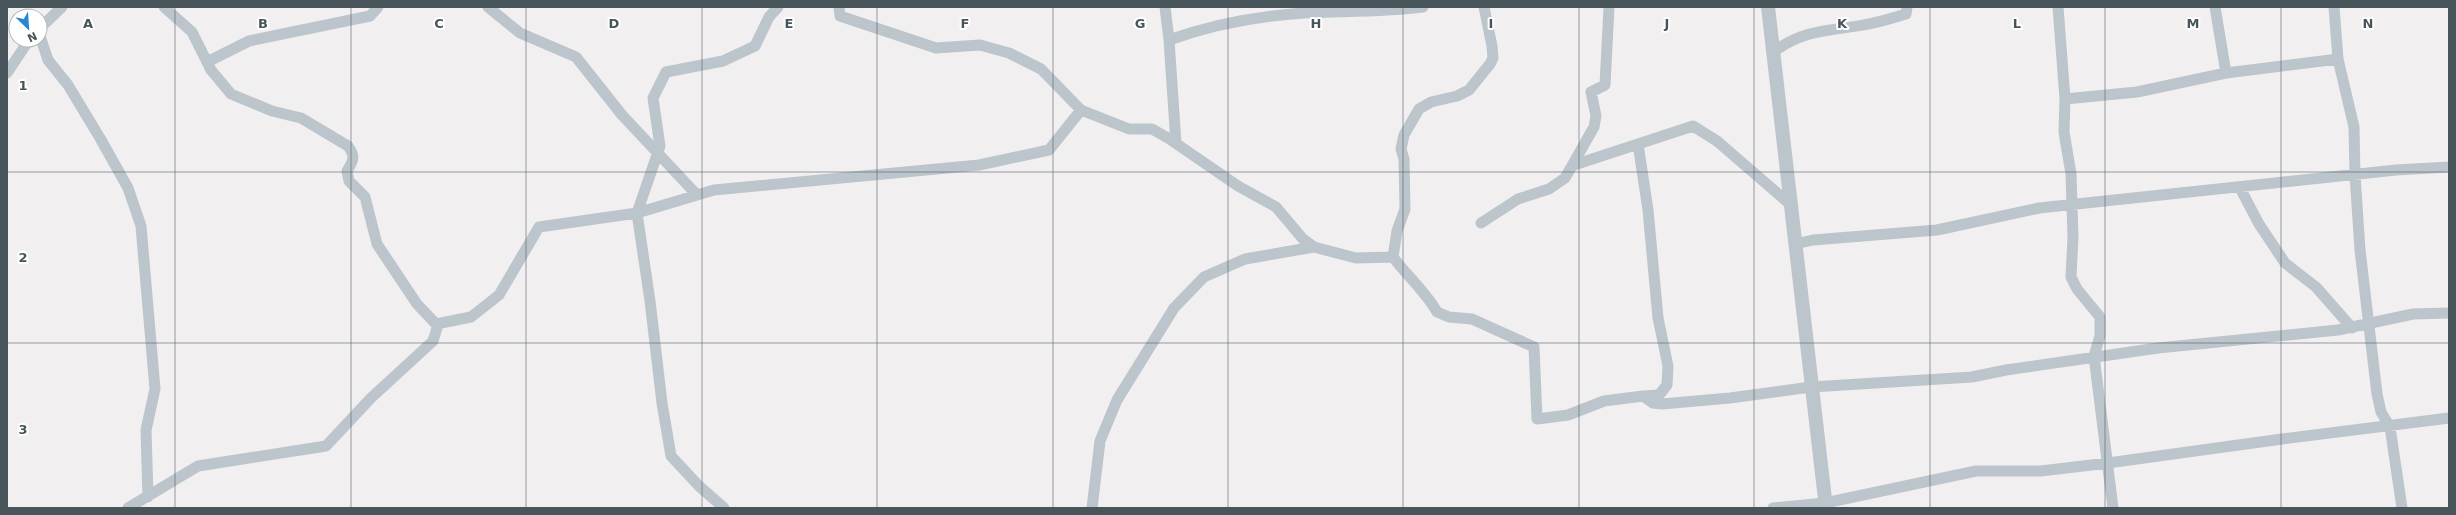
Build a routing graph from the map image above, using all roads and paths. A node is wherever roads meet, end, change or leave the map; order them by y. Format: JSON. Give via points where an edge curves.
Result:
{"nodes":[{"id":1,"x":62,"y":7,"type":"edge"},
{"id":2,"x":164,"y":7,"type":"edge"},
{"id":3,"x":378,"y":7,"type":"edge"},
{"id":4,"x":488,"y":7,"type":"edge"},
{"id":5,"x":778,"y":7,"type":"edge"},
{"id":6,"x":839,"y":7,"type":"edge"},
{"id":7,"x":1165,"y":7,"type":"edge"},
{"id":8,"x":1423,"y":7,"type":"edge"},
{"id":9,"x":1484,"y":7,"type":"edge"},
{"id":10,"x":1609,"y":7,"type":"edge"},
{"id":11,"x":1768,"y":7,"type":"edge"},
{"id":12,"x":1907,"y":7,"type":"edge"},
{"id":13,"x":2058,"y":7,"type":"edge"},
{"id":14,"x":2216,"y":7,"type":"edge"},
{"id":15,"x":2334,"y":7,"type":"edge"},
{"id":16,"x":48,"y":20,"type":"edge"},
{"id":17,"x":1169,"y":40,"type":"junction"},
{"id":18,"x":24,"y":48,"type":"edge"},
{"id":19,"x":44,"y":48,"type":"edge"},
{"id":20,"x":1773,"y":52,"type":"junction"},
{"id":21,"x":2338,"y":59,"type":"junction"},
{"id":22,"x":207,"y":62,"type":"junction"},
{"id":23,"x":7,"y":73,"type":"edge"},
{"id":24,"x":2226,"y":73,"type":"junction"},
{"id":25,"x":2065,"y":99,"type":"junction"},
{"id":26,"x":1081,"y":110,"type":"junction"},
{"id":27,"x":1176,"y":144,"type":"junction"},
{"id":28,"x":1638,"y":144,"type":"junction"},
{"id":29,"x":658,"y":154,"type":"junction"},
{"id":30,"x":1574,"y":165,"type":"junction"},
{"id":31,"x":2449,"y":167,"type":"edge"},
{"id":32,"x":2355,"y":175,"type":"junction"},
{"id":33,"x":2240,"y":188,"type":"junction"},
{"id":34,"x":698,"y":195,"type":"junction"},
{"id":35,"x":2072,"y":204,"type":"junction"},
{"id":36,"x":1791,"y":205,"type":"junction"},
{"id":37,"x":638,"y":213,"type":"junction"},
{"id":38,"x":1481,"y":223,"type":"dead end"},
{"id":39,"x":1795,"y":244,"type":"junction"},
{"id":40,"x":1314,"y":247,"type":"junction"},
{"id":41,"x":1393,"y":257,"type":"junction"},
{"id":42,"x":2449,"y":313,"type":"edge"},
{"id":43,"x":2369,"y":324,"type":"junction"},
{"id":44,"x":437,"y":328,"type":"dead end"},
{"id":45,"x":2352,"y":328,"type":"junction"},
{"id":46,"x":2094,"y":356,"type":"junction"},
{"id":47,"x":1811,"y":387,"type":"junction"},
{"id":48,"x":1643,"y":396,"type":"junction"},
{"id":49,"x":2449,"y":418,"type":"edge"},
{"id":50,"x":2390,"y":426,"type":"junction"},
{"id":51,"x":2108,"y":463,"type":"junction"},
{"id":52,"x":148,"y":497,"type":"junction"},
{"id":53,"x":1826,"y":505,"type":"edge"},
{"id":54,"x":128,"y":508,"type":"edge"},
{"id":55,"x":724,"y":508,"type":"edge"},
{"id":56,"x":1092,"y":508,"type":"edge"},
{"id":57,"x":1773,"y":508,"type":"edge"},
{"id":58,"x":2113,"y":508,"type":"edge"},
{"id":59,"x":2402,"y":508,"type":"edge"}],
"edges":[{"from":1,"to":16,"type":"street"},
{"from":2,"to":22,"type":"street","via":[[192,32]]},
{"from":3,"to":22,"type":"street","via":[[370,16],[249,41]]},
{"from":4,"to":29,"type":"street","via":[[520,33],[576,57],[622,115]]},
{"from":5,"to":29,"type":"street","via":[[769,17],[755,46],[723,61],[666,72],[653,98],[660,146]]},
{"from":6,"to":26,"type":"street","via":[[840,16],[936,48],[980,45],[1009,53],[1041,69]]},
{"from":7,"to":17,"type":"street"},
{"from":8,"to":17,"type":"street","via":[[1295,14],[1218,26]]},
{"from":9,"to":41,"type":"street","via":[[1492,46],[1493,58],[1490,64],[1469,90],[1457,96],[1431,102],[1419,109],[1404,135],[1401,149],[1404,159],[1405,209]]},
{"from":10,"to":30,"type":"street","via":[[1605,86],[1591,92],[1596,116],[1594,127]]},
{"from":11,"to":20,"type":"street"},
{"from":12,"to":20,"type":"street","via":[[1906,14],[1873,24],[1819,30],[1803,35]]},
{"from":13,"to":25,"type":"street"},
{"from":14,"to":24,"type":"street"},
{"from":15,"to":21,"type":"street"},
{"from":17,"to":27,"type":"street"},
{"from":18,"to":23,"type":"street"},
{"from":19,"to":52,"type":"street","via":[[48,60],[68,85],[128,188],[141,226],[155,389],[146,430]]},
{"from":20,"to":36,"type":"street"},
{"from":21,"to":24,"type":"street"},
{"from":21,"to":32,"type":"street","via":[[2354,127]]},
{"from":22,"to":37,"type":"street","via":[[231,94],[272,111],[301,118],[348,146],[354,160],[347,171],[349,182],[365,197],[377,244],[417,304],[436,324],[471,317],[499,295],[539,227]]},
{"from":24,"to":25,"type":"street","via":[[2137,92]]},
{"from":25,"to":35,"type":"street","via":[[2064,132],[2071,174]]},
{"from":26,"to":27,"type":"street","via":[[1129,129],[1152,129]]},
{"from":26,"to":34,"type":"street","via":[[1049,150],[978,165],[714,190]]},
{"from":27,"to":40,"type":"street","via":[[1238,186],[1276,207],[1303,239]]},
{"from":28,"to":30,"type":"street"},
{"from":28,"to":36,"type":"street","via":[[1693,126],[1698,127]]},
{"from":28,"to":48,"type":"street","via":[[1648,210],[1658,318],[1668,366],[1667,385],[1659,395]]},
{"from":29,"to":34,"type":"street"},
{"from":29,"to":37,"type":"street"},
{"from":30,"to":38,"type":"street","via":[[1558,185],[1518,199]]},
{"from":31,"to":32,"type":"street"},
{"from":32,"to":33,"type":"street"},
{"from":32,"to":43,"type":"street"},
{"from":33,"to":35,"type":"street"},
{"from":33,"to":45,"type":"street","via":[[2259,224],[2285,263],[2316,287]]},
{"from":34,"to":37,"type":"street"},
{"from":35,"to":39,"type":"street","via":[[2039,208],[1938,230],[1813,240]]},
{"from":35,"to":46,"type":"street","via":[[2071,277],[2077,289],[2100,317],[2100,336]]},
{"from":36,"to":39,"type":"street"},
{"from":37,"to":55,"type":"street","via":[[671,456]]},
{"from":39,"to":47,"type":"street"},
{"from":40,"to":41,"type":"street","via":[[1356,258]]},
{"from":40,"to":56,"type":"street","via":[[1244,259],[1204,277],[1174,308],[1117,400],[1100,441]]},
{"from":41,"to":48,"type":"street","via":[[1438,312],[1449,317],[1472,319],[1534,347],[1537,420],[1568,415],[1604,401]]},
{"from":42,"to":43,"type":"street","via":[[2413,314]]},
{"from":43,"to":45,"type":"street"},
{"from":43,"to":50,"type":"street","via":[[2377,394],[2382,412]]},
{"from":44,"to":52,"type":"street","via":[[433,341],[371,398],[326,446],[198,466]]},
{"from":45,"to":46,"type":"street","via":[[2191,343]]},
{"from":46,"to":47,"type":"street","via":[[1972,377]]},
{"from":46,"to":51,"type":"street"},
{"from":47,"to":48,"type":"street","via":[[1662,404],[1653,403]]},
{"from":47,"to":53,"type":"street"},
{"from":49,"to":50,"type":"street"},
{"from":50,"to":51,"type":"street"},
{"from":50,"to":59,"type":"street"},
{"from":51,"to":53,"type":"street","via":[[2041,471],[1976,471]]},
{"from":51,"to":58,"type":"street"},
{"from":52,"to":54,"type":"street"},
{"from":53,"to":57,"type":"street"}]}
